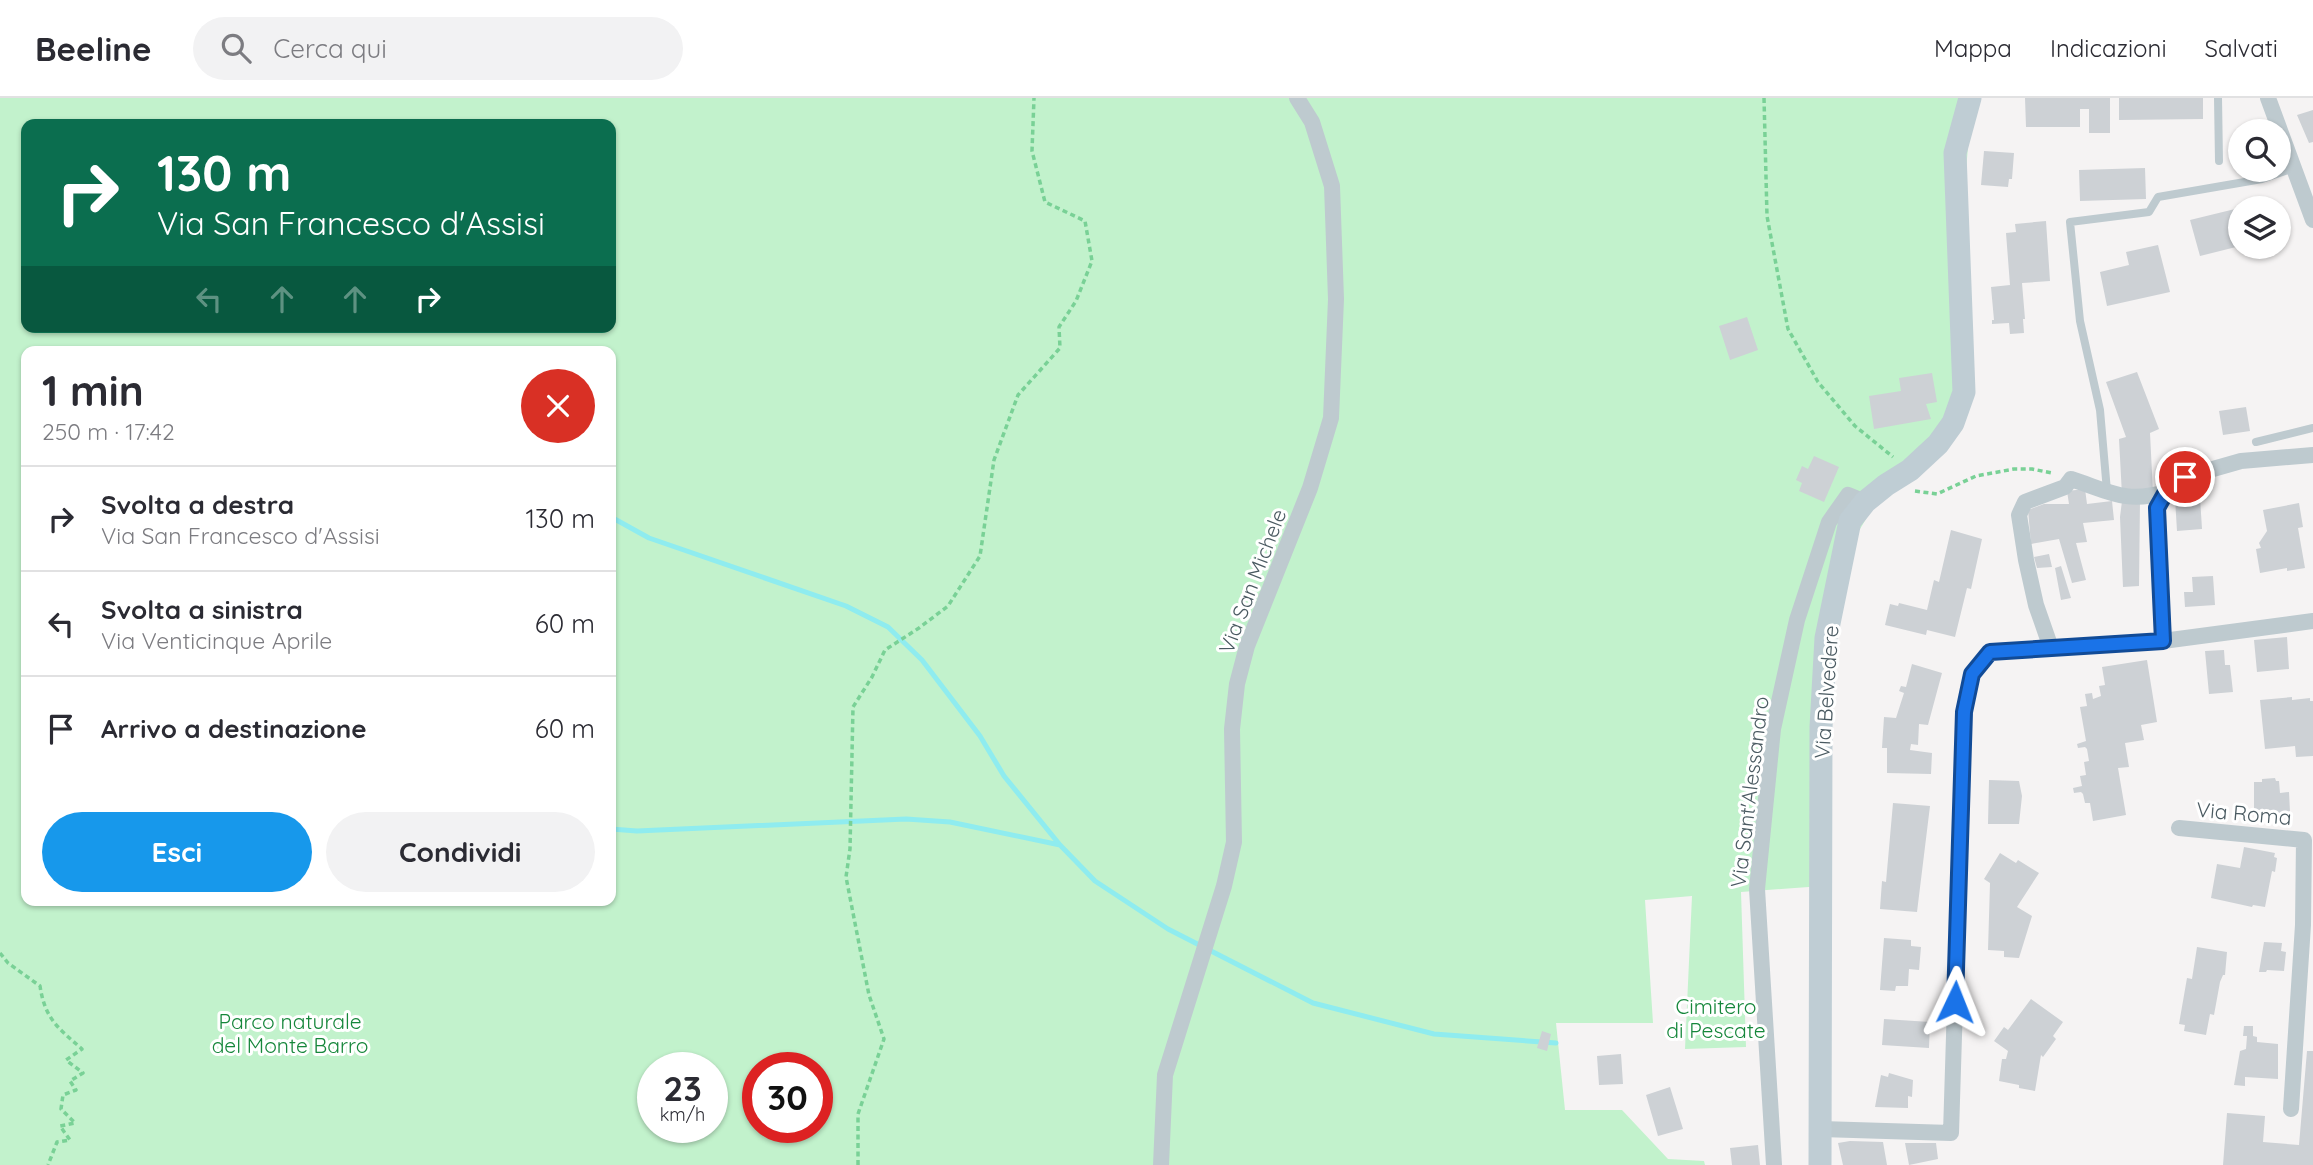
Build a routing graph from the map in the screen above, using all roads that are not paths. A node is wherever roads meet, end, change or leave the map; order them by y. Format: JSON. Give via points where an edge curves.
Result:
{"nodes":[{"id":1,"x":1297,"y":98,"type":"edge"},
{"id":2,"x":1970,"y":98,"type":"edge"},
{"id":3,"x":2218,"y":98,"type":"edge"},
{"id":4,"x":2269,"y":98,"type":"edge"},
{"id":5,"x":2219,"y":161,"type":"dead end"},
{"id":6,"x":2294,"y":168,"type":"junction"},
{"id":7,"x":2313,"y":220,"type":"edge"},
{"id":8,"x":2313,"y":428,"type":"edge"},
{"id":9,"x":2256,"y":442,"type":"dead end"},
{"id":10,"x":2313,"y":455,"type":"edge"},
{"id":11,"x":2107,"y":491,"type":"junction"},
{"id":12,"x":2166,"y":492,"type":"junction"},
{"id":13,"x":1865,"y":502,"type":"junction"},
{"id":14,"x":2313,"y":621,"type":"edge"},
{"id":15,"x":2163,"y":641,"type":"junction"},
{"id":16,"x":2051,"y":648,"type":"junction"},
{"id":17,"x":2179,"y":828,"type":"dead end"},
{"id":18,"x":2308,"y":926,"type":"edge"},
{"id":19,"x":2291,"y":1109,"type":"dead end"},
{"id":20,"x":1821,"y":1129,"type":"junction"},
{"id":21,"x":1161,"y":1165,"type":"edge"},
{"id":22,"x":1774,"y":1165,"type":"edge"},
{"id":23,"x":1820,"y":1165,"type":"edge"}],
"edges":[{"from":1,"to":21,"type":"street","name":"Via San Michele","via":[[1312,122],[1332,186],[1336,299],[1331,418],[1310,488],[1247,646],[1237,684],[1232,729],[1234,842],[1164,1075]]},
{"from":2,"to":13,"type":"main road","name":"Via Belvedere","via":[[1955,153],[1964,392],[1953,423],[1938,444]]},
{"from":3,"to":5,"type":"lane"},
{"from":4,"to":6,"type":"street"},
{"from":6,"to":7,"type":"street"},
{"from":6,"to":11,"type":"lane","via":[[2262,179],[2158,197],[2149,212],[2070,222],[2080,321],[2101,410]]},
{"from":8,"to":9,"type":"lane"},
{"from":10,"to":12,"type":"street","via":[[2241,461],[2185,477]]},
{"from":11,"to":12,"type":"street","via":[[2122,497]]},
{"from":11,"to":16,"type":"street","via":[[2071,479],[2064,487],[2025,502],[2019,515],[2036,605]]},
{"from":12,"to":15,"type":"street","via":[[2157,508]]},
{"from":13,"to":20,"type":"main road","name":"Via Belvedere","via":[[1850,522],[1826,638],[1821,727]]},
{"from":13,"to":22,"type":"street","name":"Via Sant'Alessandro","via":[[1848,495],[1829,522],[1797,620],[1773,729],[1757,889]]},
{"from":14,"to":15,"type":"street"},
{"from":15,"to":16,"type":"street"},
{"from":16,"to":20,"type":"street","via":[[1990,652],[1972,674],[1964,726],[1951,1133]]},
{"from":17,"to":18,"type":"street","name":"Via Roma","via":[[2304,840]]},
{"from":18,"to":19,"type":"street","name":"Via Roma"},
{"from":20,"to":23,"type":"main road","name":"Via Belvedere"}]}
